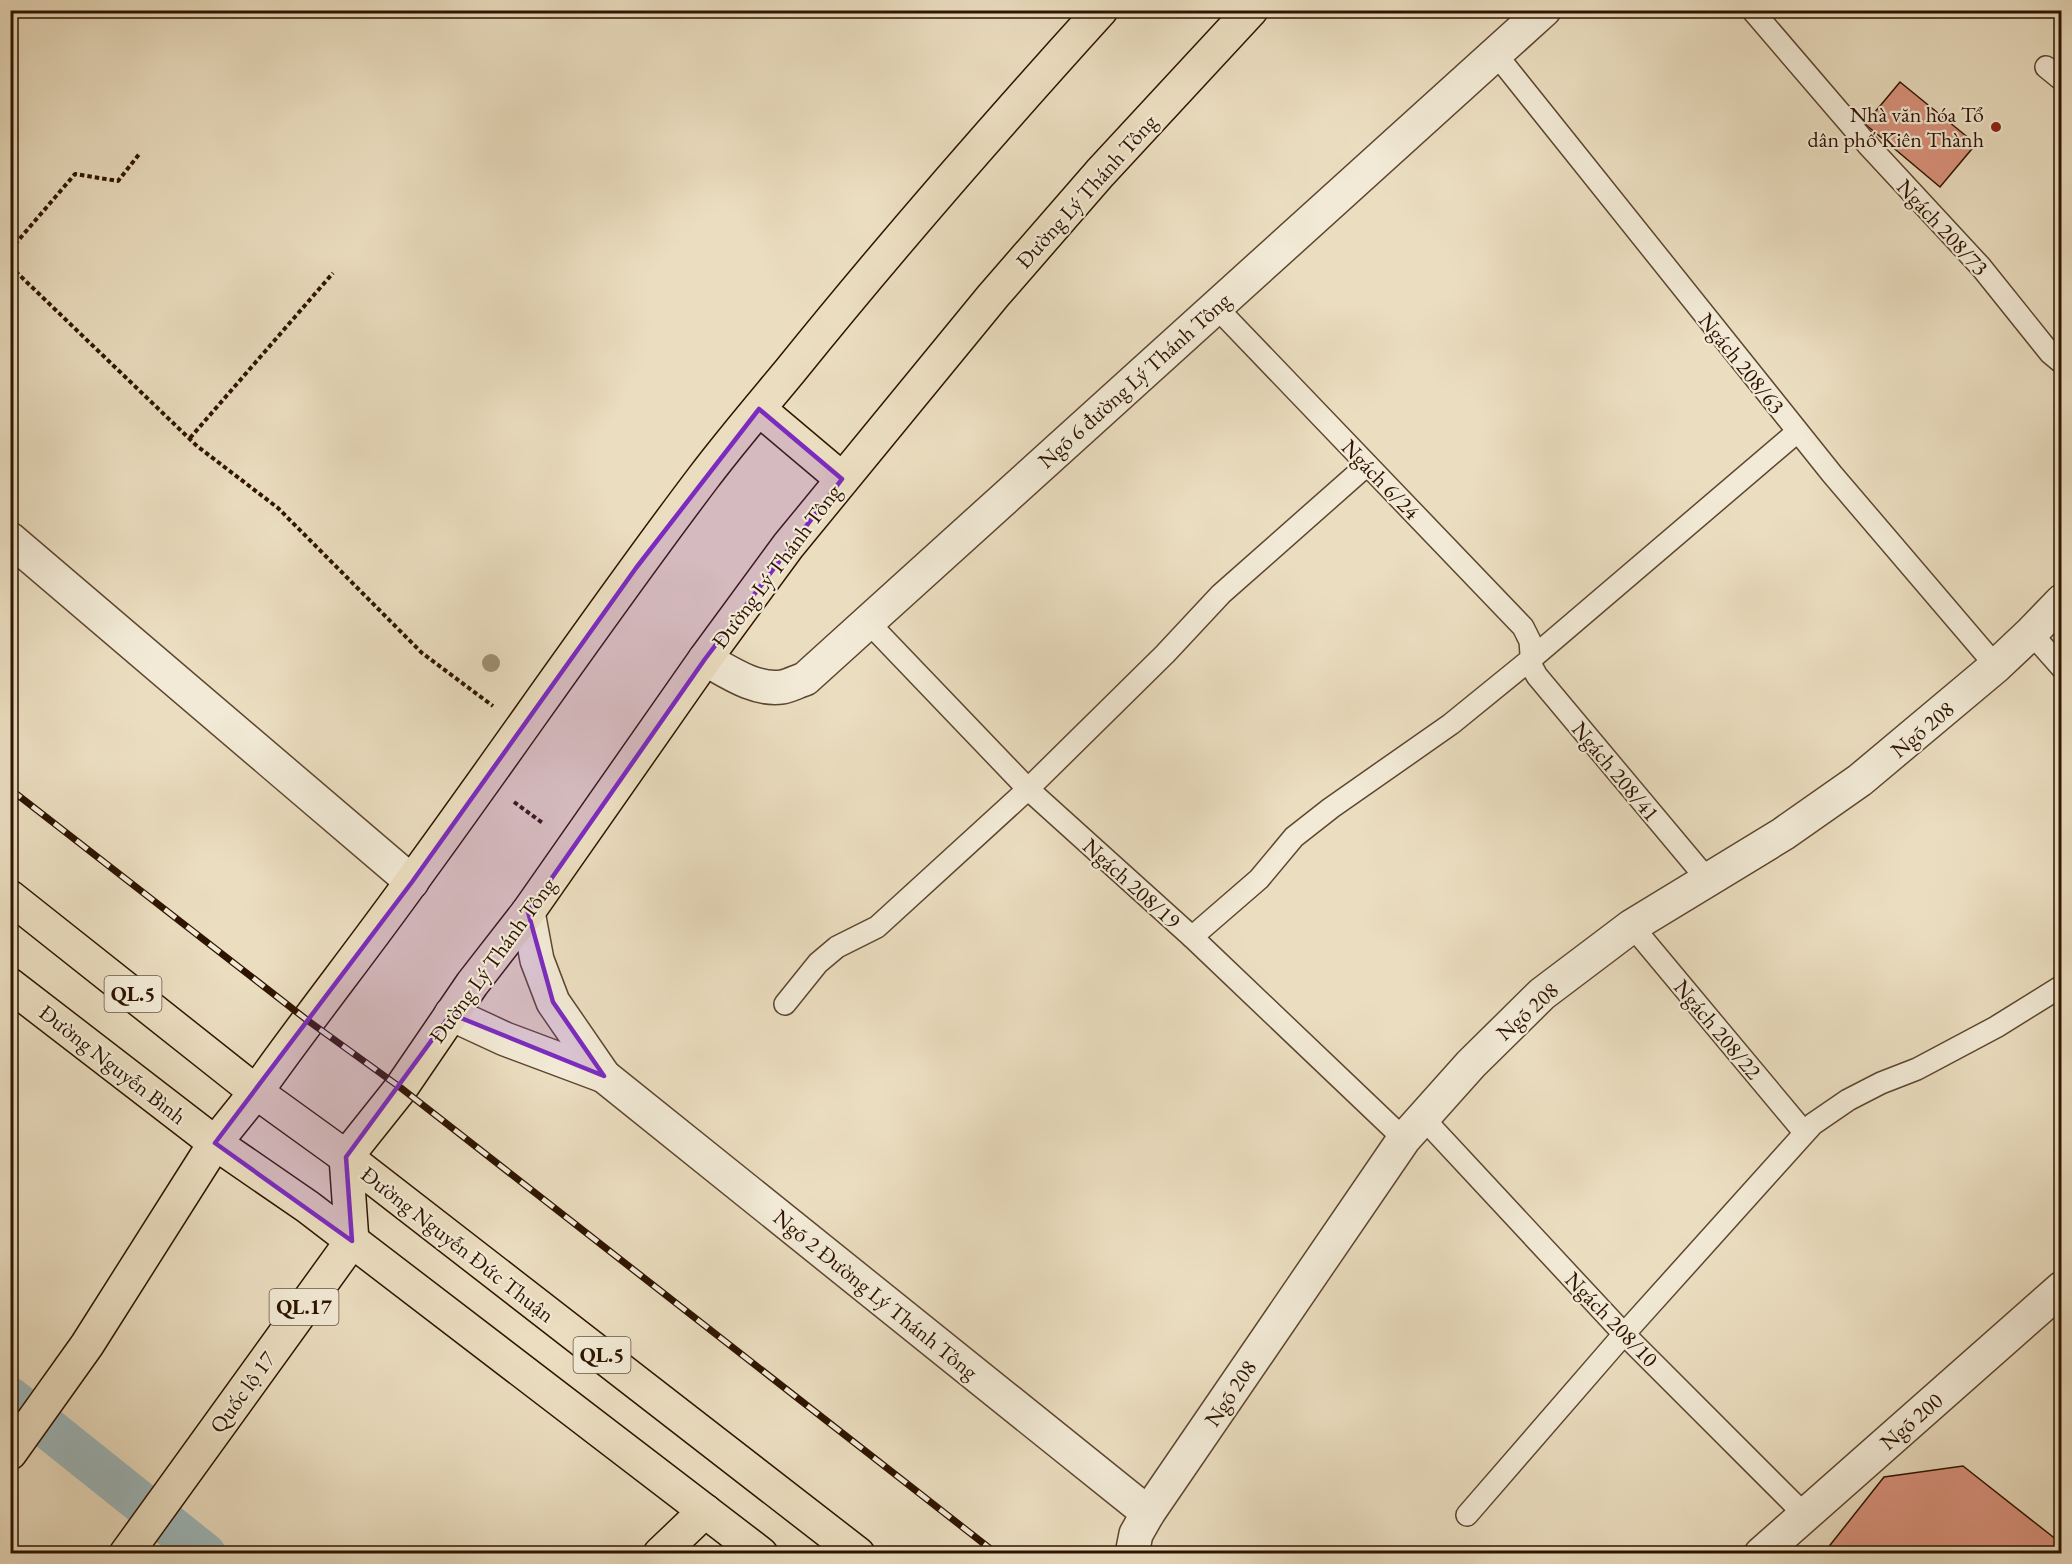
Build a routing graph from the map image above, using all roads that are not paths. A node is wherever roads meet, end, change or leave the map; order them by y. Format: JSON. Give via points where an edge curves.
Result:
{"nodes":[{"id":1,"x":1101,"y":10,"type":"edge"},
{"id":2,"x":1251,"y":10,"type":"edge"},
{"id":3,"x":1544,"y":10,"type":"edge"},
{"id":4,"x":1752,"y":10,"type":"edge"},
{"id":5,"x":1495,"y":53,"type":"junction"},
{"id":6,"x":1216,"y":307,"type":"junction"},
{"id":7,"x":2061,"y":363,"type":"edge"},
{"id":8,"x":759,"y":409,"type":"junction"},
{"id":9,"x":1797,"y":432,"type":"junction"},
{"id":10,"x":1367,"y":465,"type":"junction"},
{"id":11,"x":842,"y":479,"type":"junction"},
{"id":12,"x":10,"y":539,"type":"edge"},
{"id":13,"x":2061,"y":601,"type":"edge"},
{"id":14,"x":867,"y":621,"type":"junction"},
{"id":15,"x":2031,"y":633,"type":"junction"},
{"id":16,"x":705,"y":658,"type":"junction"},
{"id":17,"x":1531,"y":659,"type":"junction"},
{"id":18,"x":1996,"y":666,"type":"junction"},
{"id":19,"x":2061,"y":668,"type":"edge"},
{"id":20,"x":1028,"y":789,"type":"junction"},
{"id":21,"x":1707,"y":879,"type":"junction"},
{"id":22,"x":412,"y":882,"type":"junction"},
{"id":23,"x":10,"y":897,"type":"edge"},
{"id":24,"x":528,"y":912,"type":"junction"},
{"id":25,"x":1632,"y":926,"type":"junction"},
{"id":26,"x":1192,"y":937,"type":"junction"},
{"id":27,"x":10,"y":985,"type":"edge"},
{"id":28,"x":2061,"y":986,"type":"edge"},
{"id":29,"x":785,"y":1004,"type":"dead end"},
{"id":30,"x":451,"y":1014,"type":"junction"},
{"id":31,"x":604,"y":1076,"type":"junction"},
{"id":32,"x":256,"y":1092,"type":"junction"},
{"id":33,"x":1413,"y":1128,"type":"junction"},
{"id":34,"x":1804,"y":1132,"type":"junction"},
{"id":35,"x":215,"y":1143,"type":"junction"},
{"id":36,"x":346,"y":1157,"type":"junction"},
{"id":37,"x":352,"y":1241,"type":"junction"},
{"id":38,"x":2061,"y":1288,"type":"edge"},
{"id":39,"x":1624,"y":1334,"type":"junction"},
{"id":40,"x":10,"y":1453,"type":"edge"},
{"id":41,"x":705,"y":1511,"type":"junction"},
{"id":42,"x":1148,"y":1513,"type":"junction"},
{"id":43,"x":1467,"y":1515,"type":"dead end"},
{"id":44,"x":1805,"y":1515,"type":"junction"},
{"id":45,"x":126,"y":1554,"type":"edge"},
{"id":46,"x":660,"y":1554,"type":"edge"},
{"id":47,"x":761,"y":1554,"type":"edge"},
{"id":48,"x":858,"y":1554,"type":"edge"},
{"id":49,"x":1132,"y":1554,"type":"edge"},
{"id":50,"x":1761,"y":1554,"type":"edge"}],
"edges":[{"from":1,"to":8,"type":"main road","via":[[910,225]]},
{"from":2,"to":11,"type":"main road","name":"Đường Lý Thánh Tông","via":[[1046,234]]},
{"from":3,"to":5,"type":"street","name":"Ngõ 6 đường Lý Thánh Tông"},
{"from":4,"to":7,"type":"lane","name":"Ngách 208/73","via":[[1867,144],[1981,267]]},
{"from":5,"to":6,"type":"street","name":"Ngõ 6 đường Lý Thánh Tông"},
{"from":5,"to":9,"type":"lane","name":"Ngách 208/63"},
{"from":6,"to":10,"type":"lane","name":"Ngách 6/24"},
{"from":6,"to":14,"type":"street","name":"Ngõ 6 đường Lý Thánh Tông"},
{"from":8,"to":11,"type":"main road"},
{"from":8,"to":22,"type":"main road","via":[[650,550]]},
{"from":9,"to":17,"type":"lane"},
{"from":9,"to":18,"type":"lane","name":"Ngách 208/63"},
{"from":10,"to":17,"type":"lane","name":"Ngách 6/24","via":[[1523,627],[1530,641]]},
{"from":10,"to":20,"type":"lane","via":[[1221,594]]},
{"from":11,"to":16,"type":"main road","name":"Đường Lý Thánh Tông"},
{"from":12,"to":22,"type":"street"},
{"from":13,"to":15,"type":"street","name":"Ngõ 208"},
{"from":14,"to":16,"type":"street","name":"Ngõ 6 đường Lý Thánh Tông","via":[[805,678],[782,687],[759,685]]},
{"from":14,"to":20,"type":"lane","name":"Ngách 208/19"},
{"from":15,"to":18,"type":"street","name":"Ngõ 208"},
{"from":15,"to":19,"type":"lane"},
{"from":16,"to":24,"type":"main road","name":"Đường Lý Thánh Tông"},
{"from":17,"to":21,"type":"lane","name":"Ngách 208/41","via":[[1537,676]]},
{"from":17,"to":26,"type":"lane","via":[[1451,724],[1294,837],[1259,879]]},
{"from":18,"to":21,"type":"street","name":"Ngõ 208","via":[[1860,780],[1784,834]]},
{"from":20,"to":26,"type":"lane","name":"Ngách 208/19"},
{"from":20,"to":29,"type":"lane","via":[[877,927],[837,947],[818,963]]},
{"from":21,"to":25,"type":"street","name":"Ngõ 208"},
{"from":22,"to":32,"type":"main road"},
{"from":23,"to":32,"type":"main road","number":"QL.5"},
{"from":24,"to":30,"type":"main road","name":"Đường Lý Thánh Tông"},
{"from":24,"to":31,"type":"street","via":[[537,960],[553,1002]]},
{"from":25,"to":33,"type":"street","name":"Ngõ 208","via":[[1542,994]]},
{"from":25,"to":34,"type":"lane","name":"Ngách 208/22"},
{"from":26,"to":33,"type":"lane","name":"Ngách 208/19"},
{"from":27,"to":35,"type":"main road","name":"Đường Nguyễn Bình","number":"QL.5"},
{"from":28,"to":34,"type":"lane","via":[[1976,1038],[1848,1100]]},
{"from":30,"to":31,"type":"street"},
{"from":30,"to":36,"type":"main road","name":"Đường Lý Thánh Tông","via":[[401,1088]]},
{"from":31,"to":42,"type":"street","name":"Ngõ 2 Đường Lý Thánh Tông"},
{"from":32,"to":35,"type":"main road"},
{"from":32,"to":36,"type":"main road","name":"Đường Nguyễn Đức Thuận","number":"QL.5"},
{"from":33,"to":39,"type":"lane","name":"Ngách 208/10"},
{"from":33,"to":42,"type":"street","name":"Ngõ 208"},
{"from":34,"to":39,"type":"lane"},
{"from":35,"to":37,"type":"main road","number":"QL.5"},
{"from":35,"to":40,"type":"main road","via":[[87,1345]]},
{"from":36,"to":37,"type":"main road"},
{"from":36,"to":48,"type":"main road","name":"Đường Nguyễn Đức Thuận","number":"QL.5"},
{"from":37,"to":41,"type":"main road","number":"QL.5"},
{"from":37,"to":45,"type":"main road","name":"Quốc lộ 17","number":"QL.17"},
{"from":38,"to":44,"type":"street","name":"Ngõ 200"},
{"from":39,"to":43,"type":"lane"},
{"from":39,"to":44,"type":"lane","name":"Ngách 208/10"},
{"from":41,"to":46,"type":"main road"},
{"from":41,"to":47,"type":"main road","number":"QL.5"},
{"from":42,"to":49,"type":"street","name":"Ngõ 208","via":[[1136,1534]]},
{"from":44,"to":50,"type":"street","name":"Ngõ 200"}]}
